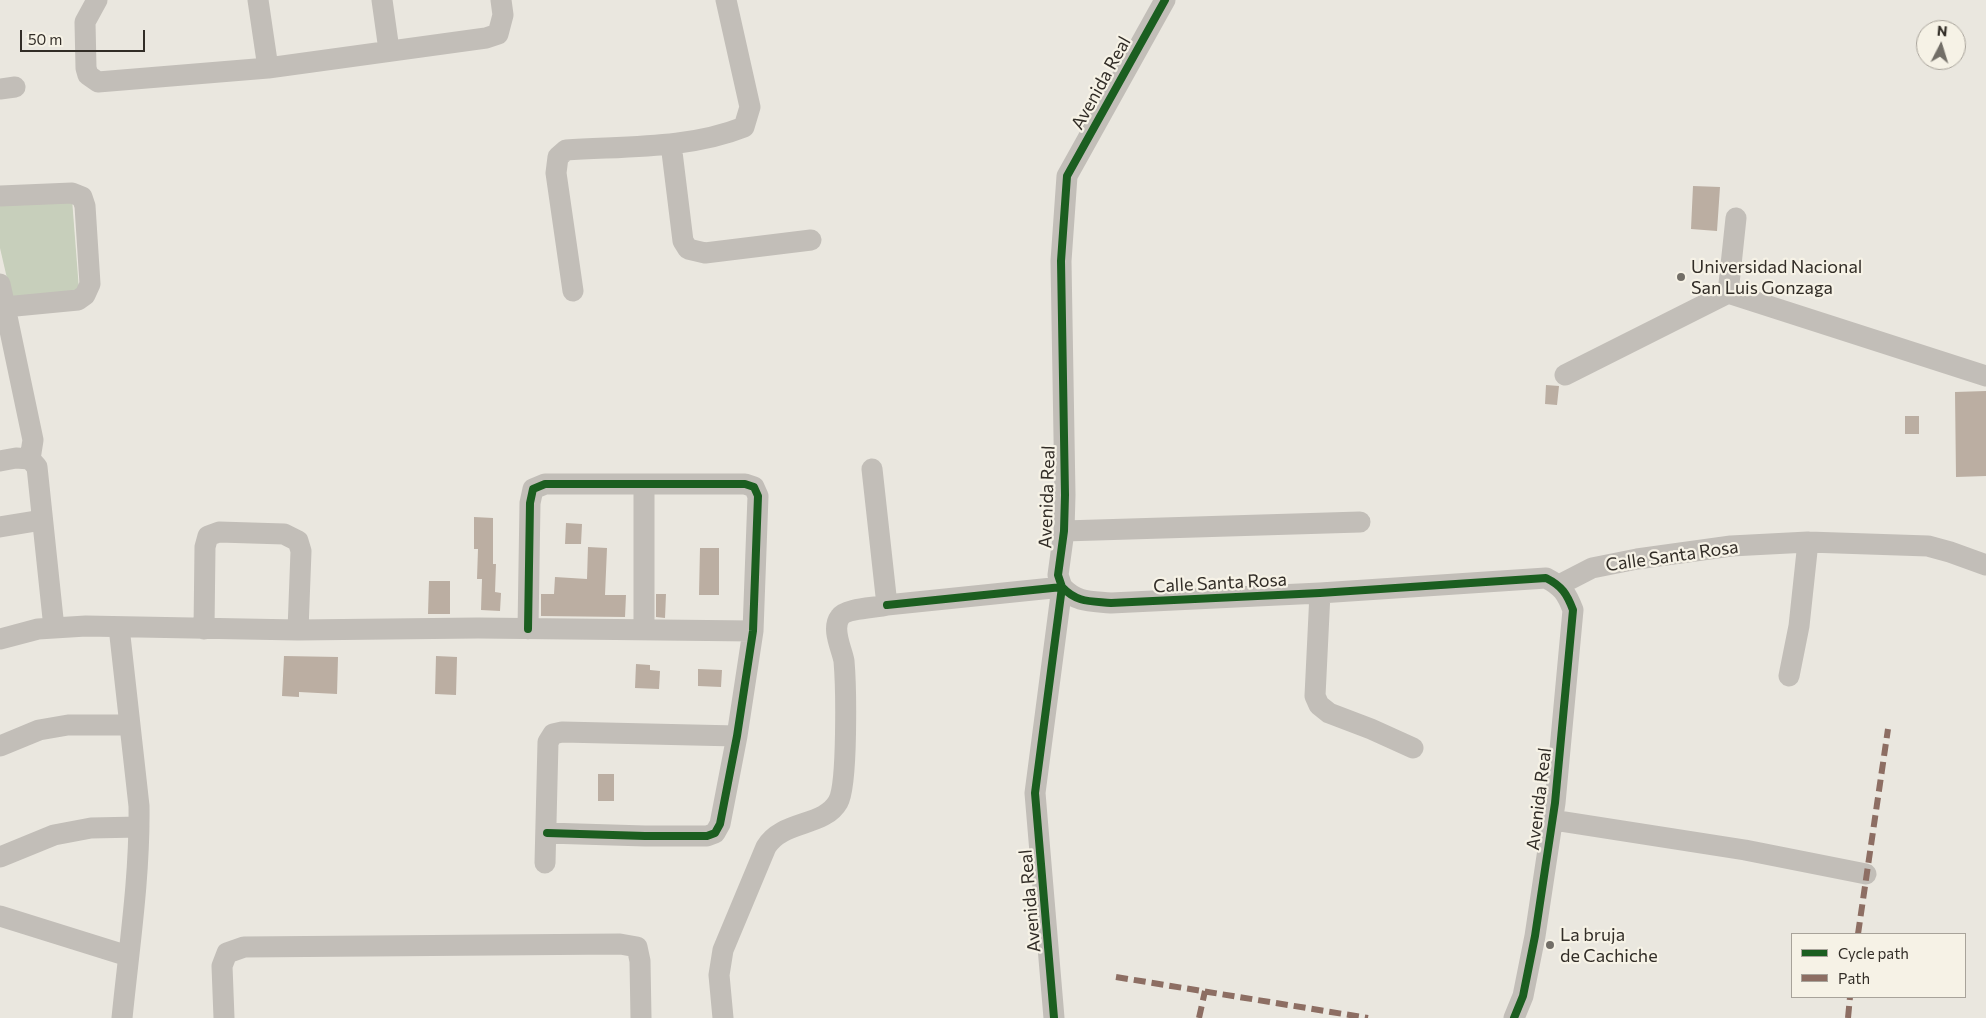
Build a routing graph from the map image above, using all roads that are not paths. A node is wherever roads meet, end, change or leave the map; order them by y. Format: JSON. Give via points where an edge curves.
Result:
{"nodes":[{"id":1,"x":97,"y":0,"type":"edge"},
{"id":2,"x":258,"y":0,"type":"edge"},
{"id":3,"x":382,"y":0,"type":"edge"},
{"id":4,"x":501,"y":0,"type":"edge"},
{"id":5,"x":726,"y":0,"type":"edge"},
{"id":6,"x":1166,"y":0,"type":"edge"},
{"id":7,"x":389,"y":50,"type":"junction"},
{"id":8,"x":268,"y":68,"type":"junction"},
{"id":9,"x":670,"y":144,"type":"junction"},
{"id":10,"x":0,"y":196,"type":"edge"},
{"id":11,"x":1736,"y":218,"type":"dead end"},
{"id":12,"x":811,"y":240,"type":"dead end"},
{"id":13,"x":0,"y":284,"type":"edge"},
{"id":14,"x":573,"y":291,"type":"dead end"},
{"id":15,"x":1728,"y":293,"type":"junction"},
{"id":16,"x":5,"y":307,"type":"junction"},
{"id":17,"x":1565,"y":375,"type":"dead end"},
{"id":18,"x":1986,"y":376,"type":"edge"},
{"id":19,"x":30,"y":459,"type":"junction"},
{"id":20,"x":0,"y":461,"type":"edge"},
{"id":21,"x":872,"y":469,"type":"dead end"},
{"id":22,"x":644,"y":484,"type":"junction"},
{"id":23,"x":42,"y":520,"type":"junction"},
{"id":24,"x":1360,"y":522,"type":"dead end"},
{"id":25,"x":0,"y":527,"type":"edge"},
{"id":26,"x":1064,"y":531,"type":"junction"},
{"id":27,"x":1808,"y":542,"type":"junction"},
{"id":28,"x":1986,"y":565,"type":"edge"},
{"id":29,"x":1558,"y":585,"type":"junction"},
{"id":30,"x":1062,"y":587,"type":"junction"},
{"id":31,"x":1320,"y":593,"type":"junction"},
{"id":32,"x":887,"y":605,"type":"junction"},
{"id":33,"x":119,"y":627,"type":"junction"},
{"id":34,"x":54,"y":628,"type":"junction"},
{"id":35,"x":644,"y":628,"type":"junction"},
{"id":36,"x":204,"y":629,"type":"junction"},
{"id":37,"x":528,"y":629,"type":"junction"},
{"id":38,"x":298,"y":630,"type":"junction"},
{"id":39,"x":753,"y":631,"type":"junction"},
{"id":40,"x":0,"y":639,"type":"edge"},
{"id":41,"x":1789,"y":676,"type":"dead end"},
{"id":42,"x":129,"y":724,"type":"junction"},
{"id":43,"x":737,"y":736,"type":"junction"},
{"id":44,"x":0,"y":746,"type":"edge"},
{"id":45,"x":1413,"y":748,"type":"dead end"},
{"id":46,"x":1552,"y":820,"type":"junction"},
{"id":47,"x":139,"y":827,"type":"junction"},
{"id":48,"x":547,"y":833,"type":"junction"},
{"id":49,"x":0,"y":857,"type":"edge"},
{"id":50,"x":545,"y":863,"type":"dead end"},
{"id":51,"x":1866,"y":874,"type":"dead end"},
{"id":52,"x":0,"y":916,"type":"edge"},
{"id":53,"x":128,"y":956,"type":"junction"},
{"id":54,"x":122,"y":1018,"type":"edge"},
{"id":55,"x":224,"y":1018,"type":"edge"},
{"id":56,"x":641,"y":1018,"type":"edge"},
{"id":57,"x":722,"y":1018,"type":"edge"},
{"id":58,"x":1054,"y":1018,"type":"edge"},
{"id":59,"x":1514,"y":1018,"type":"edge"}],
"edges":[{"from":1,"to":8,"type":"street","via":[[85,22],[86,68],[88,75],[98,82]]},
{"from":2,"to":8,"type":"street"},
{"from":3,"to":7,"type":"street"},
{"from":4,"to":7,"type":"street","via":[[503,15],[498,34]]},
{"from":5,"to":9,"type":"street","via":[[750,107],[744,127],[727,134]]},
{"from":6,"to":26,"type":"street","name":"Avenida Real","via":[[1067,176],[1061,261]]},
{"from":7,"to":8,"type":"street"},
{"from":9,"to":12,"type":"street","via":[[683,241],[688,249],[705,253]]},
{"from":9,"to":14,"type":"street","via":[[566,150],[558,157],[556,173]]},
{"from":10,"to":16,"type":"street","via":[[72,193],[82,197],[90,284],[85,295],[78,300]]},
{"from":11,"to":15,"type":"street"},
{"from":13,"to":16,"type":"street"},
{"from":15,"to":17,"type":"street"},
{"from":15,"to":18,"type":"street"},
{"from":16,"to":19,"type":"street","via":[[33,440]]},
{"from":19,"to":20,"type":"street"},
{"from":19,"to":23,"type":"street","via":[[36,467]]},
{"from":21,"to":32,"type":"street"},
{"from":22,"to":35,"type":"street"},
{"from":22,"to":37,"type":"street","via":[[545,484],[532,489]]},
{"from":22,"to":39,"type":"street","via":[[745,484],[754,488],[758,496]]},
{"from":23,"to":25,"type":"street"},
{"from":23,"to":34,"type":"street"},
{"from":24,"to":26,"type":"street"},
{"from":26,"to":30,"type":"street","name":"Avenida Real","via":[[1058,575]]},
{"from":27,"to":28,"type":"street","name":"Calle Santa Rosa","via":[[1928,546]]},
{"from":27,"to":29,"type":"street","name":"Calle Santa Rosa","via":[[1732,546],[1637,559],[1592,568]]},
{"from":27,"to":41,"type":"street","via":[[1799,626]]},
{"from":29,"to":31,"type":"street","name":"Calle Santa Rosa","via":[[1546,578]]},
{"from":29,"to":46,"type":"street","name":"Avenida Real","via":[[1568,596],[1573,610]]},
{"from":30,"to":31,"type":"street","name":"Calle Santa Rosa","via":[[1081,600],[1112,603]]},
{"from":30,"to":32,"type":"street"},
{"from":30,"to":58,"type":"street","name":"Avenida Real","via":[[1035,793]]},
{"from":31,"to":45,"type":"street","via":[[1315,696],[1319,705],[1329,713]]},
{"from":32,"to":57,"type":"street","via":[[847,611],[836,627],[844,660],[846,720],[839,802],[826,814],[783,831],[766,847],[723,950],[719,975]]},
{"from":33,"to":34,"type":"street"},
{"from":33,"to":36,"type":"street"},
{"from":33,"to":42,"type":"street"},
{"from":34,"to":40,"type":"street"},
{"from":35,"to":37,"type":"street"},
{"from":35,"to":39,"type":"street"},
{"from":36,"to":38,"type":"street"},
{"from":36,"to":38,"type":"street","via":[[205,547],[208,536],[219,532],[284,534],[298,541],[302,551]]},
{"from":37,"to":38,"type":"street"},
{"from":39,"to":43,"type":"street"},
{"from":42,"to":44,"type":"street","via":[[68,725],[39,730]]},
{"from":42,"to":47,"type":"street"},
{"from":43,"to":48,"type":"street","via":[[720,824],[715,833],[707,836],[645,836]]},
{"from":43,"to":48,"type":"street","via":[[552,734],[548,742]]},
{"from":46,"to":51,"type":"street","via":[[1745,850]]},
{"from":46,"to":59,"type":"street","name":"Avenida Real","via":[[1535,936],[1523,996]]},
{"from":47,"to":49,"type":"street","via":[[91,828],[54,835]]},
{"from":47,"to":53,"type":"street"},
{"from":48,"to":50,"type":"street"},
{"from":52,"to":53,"type":"street"},
{"from":53,"to":54,"type":"street"},
{"from":55,"to":56,"type":"street","via":[[222,966],[227,954],[244,947],[610,944],[637,947]]}]}
